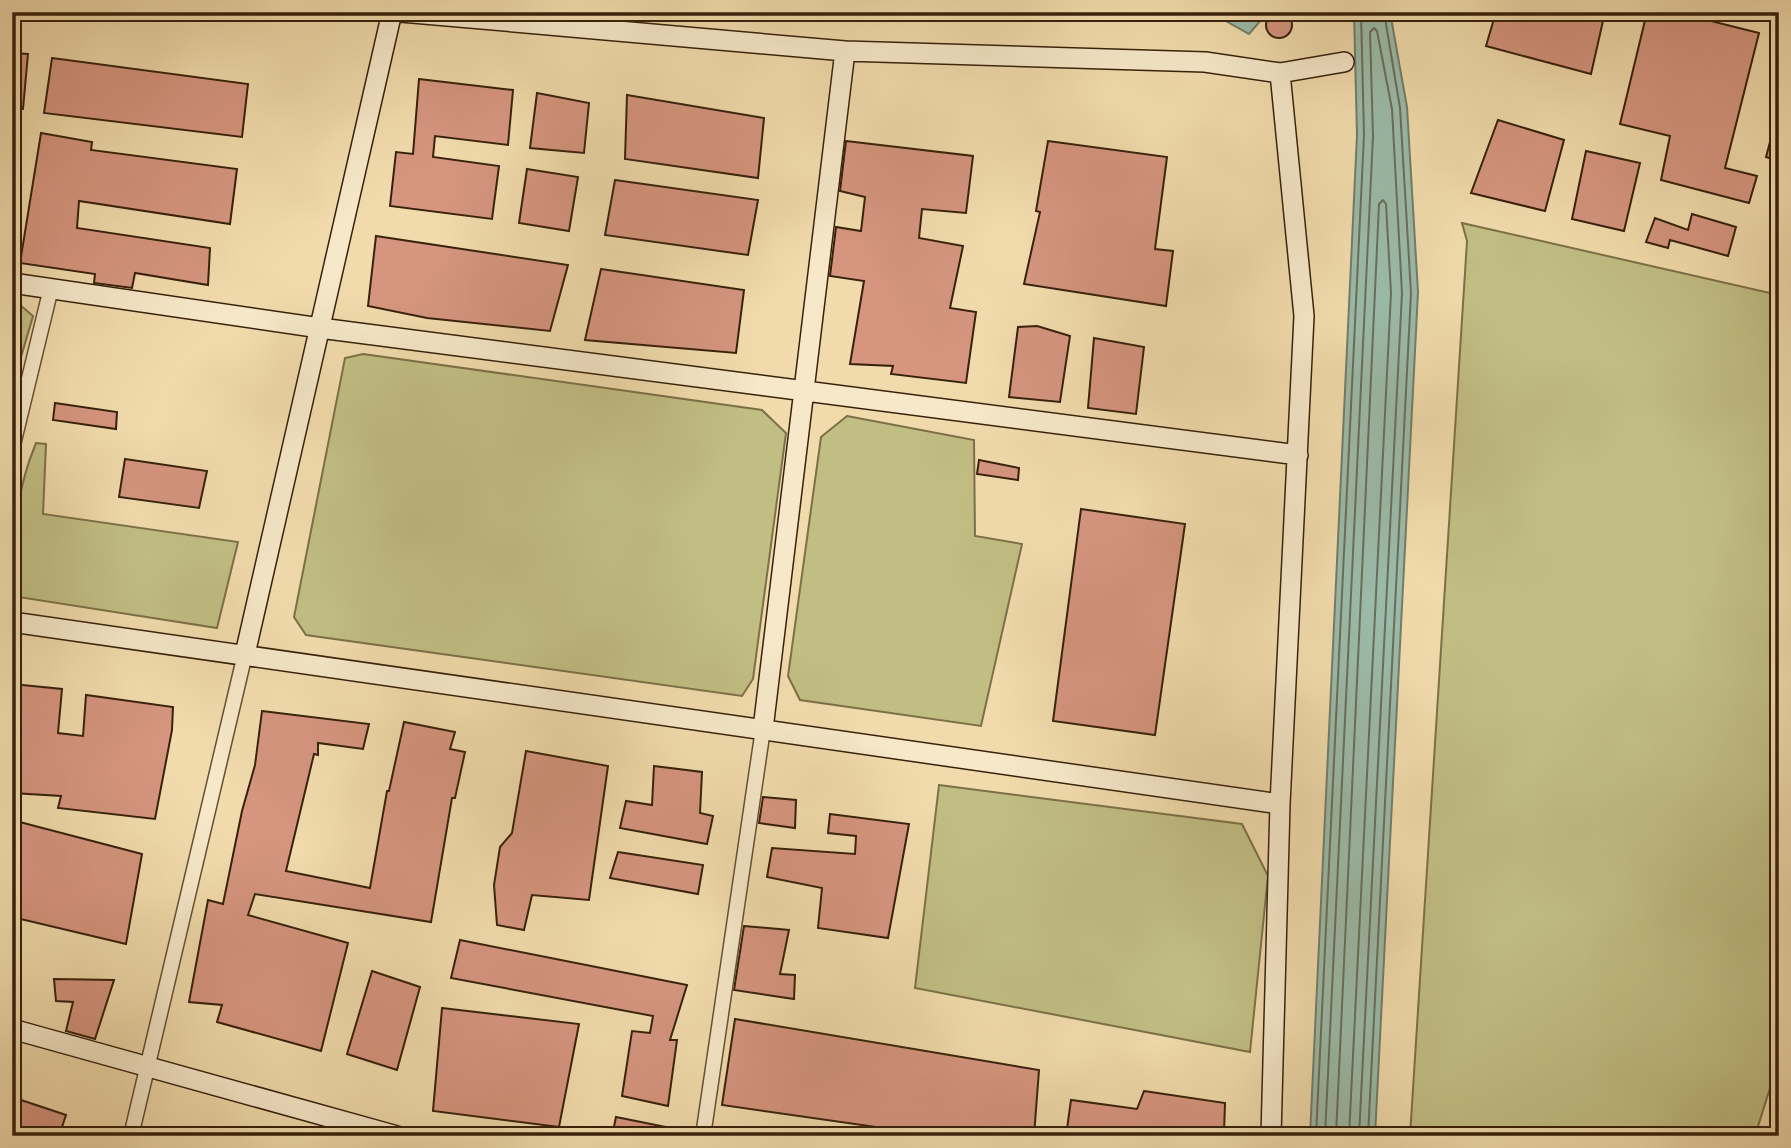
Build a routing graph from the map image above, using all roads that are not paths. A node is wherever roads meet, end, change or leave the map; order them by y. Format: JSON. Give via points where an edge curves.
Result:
{"nodes":[{"id":1,"x":392,"y":12,"type":"edge"},
{"id":2,"x":401,"y":12,"type":"edge"},
{"id":3,"x":845,"y":51,"type":"junction"},
{"id":4,"x":1344,"y":62,"type":"dead end"},
{"id":5,"x":1280,"y":73,"type":"junction"},
{"id":6,"x":12,"y":283,"type":"edge"},
{"id":7,"x":51,"y":288,"type":"junction"},
{"id":8,"x":320,"y":328,"type":"junction"},
{"id":9,"x":806,"y":391,"type":"junction"},
{"id":10,"x":12,"y":449,"type":"edge"},
{"id":11,"x":1297,"y":455,"type":"junction"},
{"id":12,"x":12,"y":622,"type":"edge"},
{"id":13,"x":245,"y":654,"type":"junction"},
{"id":14,"x":763,"y":729,"type":"junction"},
{"id":15,"x":1280,"y":804,"type":"junction"},
{"id":16,"x":12,"y":1029,"type":"edge"},
{"id":17,"x":146,"y":1066,"type":"junction"},
{"id":18,"x":131,"y":1136,"type":"edge"},
{"id":19,"x":397,"y":1136,"type":"edge"},
{"id":20,"x":703,"y":1136,"type":"edge"},
{"id":21,"x":1272,"y":1136,"type":"edge"}],
"edges":[{"from":1,"to":8,"type":"street"},
{"from":2,"to":3,"type":"street"},
{"from":3,"to":5,"type":"street","via":[[1205,62]]},
{"from":3,"to":9,"type":"street"},
{"from":4,"to":5,"type":"street"},
{"from":5,"to":11,"type":"street","via":[[1304,316]]},
{"from":6,"to":7,"type":"street"},
{"from":7,"to":8,"type":"street"},
{"from":7,"to":10,"type":"street"},
{"from":8,"to":9,"type":"street"},
{"from":8,"to":13,"type":"street"},
{"from":9,"to":11,"type":"street"},
{"from":9,"to":14,"type":"street"},
{"from":11,"to":15,"type":"street"},
{"from":12,"to":13,"type":"street"},
{"from":13,"to":14,"type":"street"},
{"from":13,"to":17,"type":"street"},
{"from":14,"to":15,"type":"street"},
{"from":14,"to":20,"type":"street"},
{"from":15,"to":21,"type":"street"},
{"from":16,"to":17,"type":"street"},
{"from":17,"to":18,"type":"street"},
{"from":17,"to":19,"type":"street"}]}
